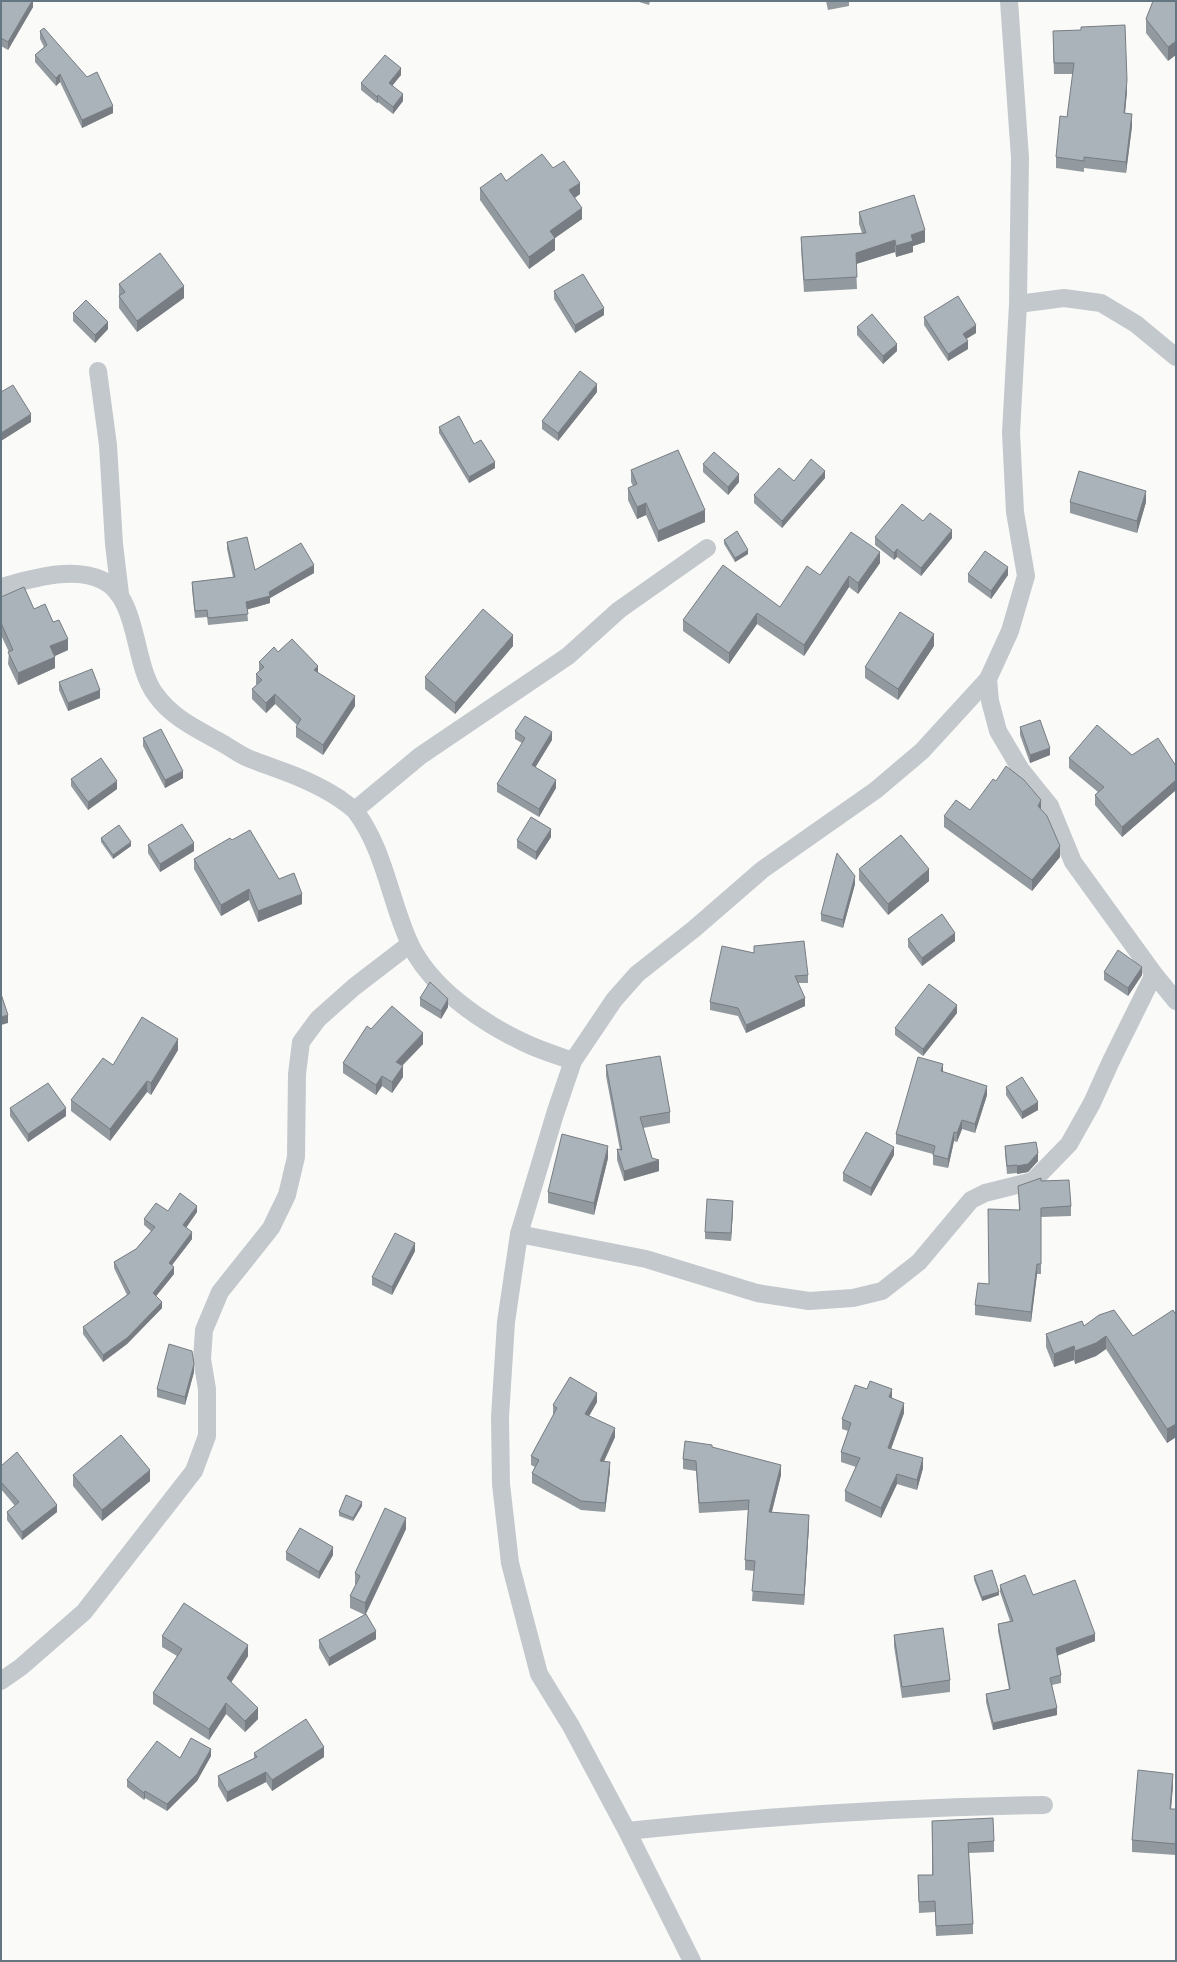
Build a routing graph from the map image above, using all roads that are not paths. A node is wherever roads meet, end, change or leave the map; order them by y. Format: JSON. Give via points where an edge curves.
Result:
{"nodes":[{"id":1,"x":1009,"y":1,"type":"edge"},
{"id":2,"x":1018,"y":304,"type":"junction"},
{"id":3,"x":1176,"y":357,"type":"edge"},
{"id":4,"x":98,"y":371,"type":"dead end"},
{"id":5,"x":707,"y":548,"type":"dead end"},
{"id":6,"x":1,"y":586,"type":"edge"},
{"id":7,"x":120,"y":594,"type":"junction"},
{"id":8,"x":988,"y":679,"type":"junction"},
{"id":9,"x":355,"y":810,"type":"junction"},
{"id":10,"x":410,"y":944,"type":"junction"},
{"id":11,"x":1154,"y":974,"type":"junction"},
{"id":12,"x":1176,"y":1001,"type":"edge"},
{"id":13,"x":573,"y":1061,"type":"junction"},
{"id":14,"x":519,"y":1234,"type":"junction"},
{"id":15,"x":1,"y":1681,"type":"edge"},
{"id":16,"x":1044,"y":1805,"type":"dead end"},
{"id":17,"x":627,"y":1831,"type":"junction"},
{"id":18,"x":692,"y":1961,"type":"edge"}],
"edges":[{"from":1,"to":2,"type":"street","via":[[1020,158]]},
{"from":2,"to":3,"type":"street","via":[[1064,298],[1101,303],[1136,324]]},
{"from":2,"to":8,"type":"street","via":[[1011,433],[1015,512],[1026,576],[1010,631]]},
{"from":4,"to":7,"type":"street","via":[[108,445]]},
{"from":5,"to":9,"type":"street","via":[[619,610],[568,656],[420,756]]},
{"from":6,"to":7,"type":"street","via":[[45,576],[82,574],[102,580]]},
{"from":7,"to":9,"type":"street","via":[[130,620],[145,678],[156,696],[178,718],[248,758],[327,790]]},
{"from":8,"to":11,"type":"street","via":[[990,701],[998,731],[1021,770],[1050,806],[1073,862]]},
{"from":8,"to":13,"type":"street","via":[[922,751],[876,790],[762,870],[637,974],[614,1000]]},
{"from":9,"to":10,"type":"street","via":[[379,854]]},
{"from":10,"to":13,"type":"street","via":[[426,971],[471,1012],[524,1043]]},
{"from":10,"to":15,"type":"street","via":[[354,987],[323,1015],[301,1042],[297,1074],[296,1157],[287,1195],[271,1228],[220,1292],[204,1330],[202,1359],[207,1389],[207,1436],[194,1471],[84,1612],[21,1667]]},
{"from":11,"to":12,"type":"street"},
{"from":11,"to":14,"type":"street","via":[[1092,1103],[1069,1144],[1033,1181],[985,1193],[971,1200],[919,1262],[882,1291],[853,1298],[809,1301],[794,1299],[757,1293],[646,1259]]},
{"from":13,"to":14,"type":"street"},
{"from":14,"to":17,"type":"street","via":[[506,1322],[500,1417],[501,1484],[510,1563],[539,1674],[571,1726]]},
{"from":16,"to":17,"type":"street","via":[[951,1806],[818,1813],[733,1819]]},
{"from":17,"to":18,"type":"street"}]}
